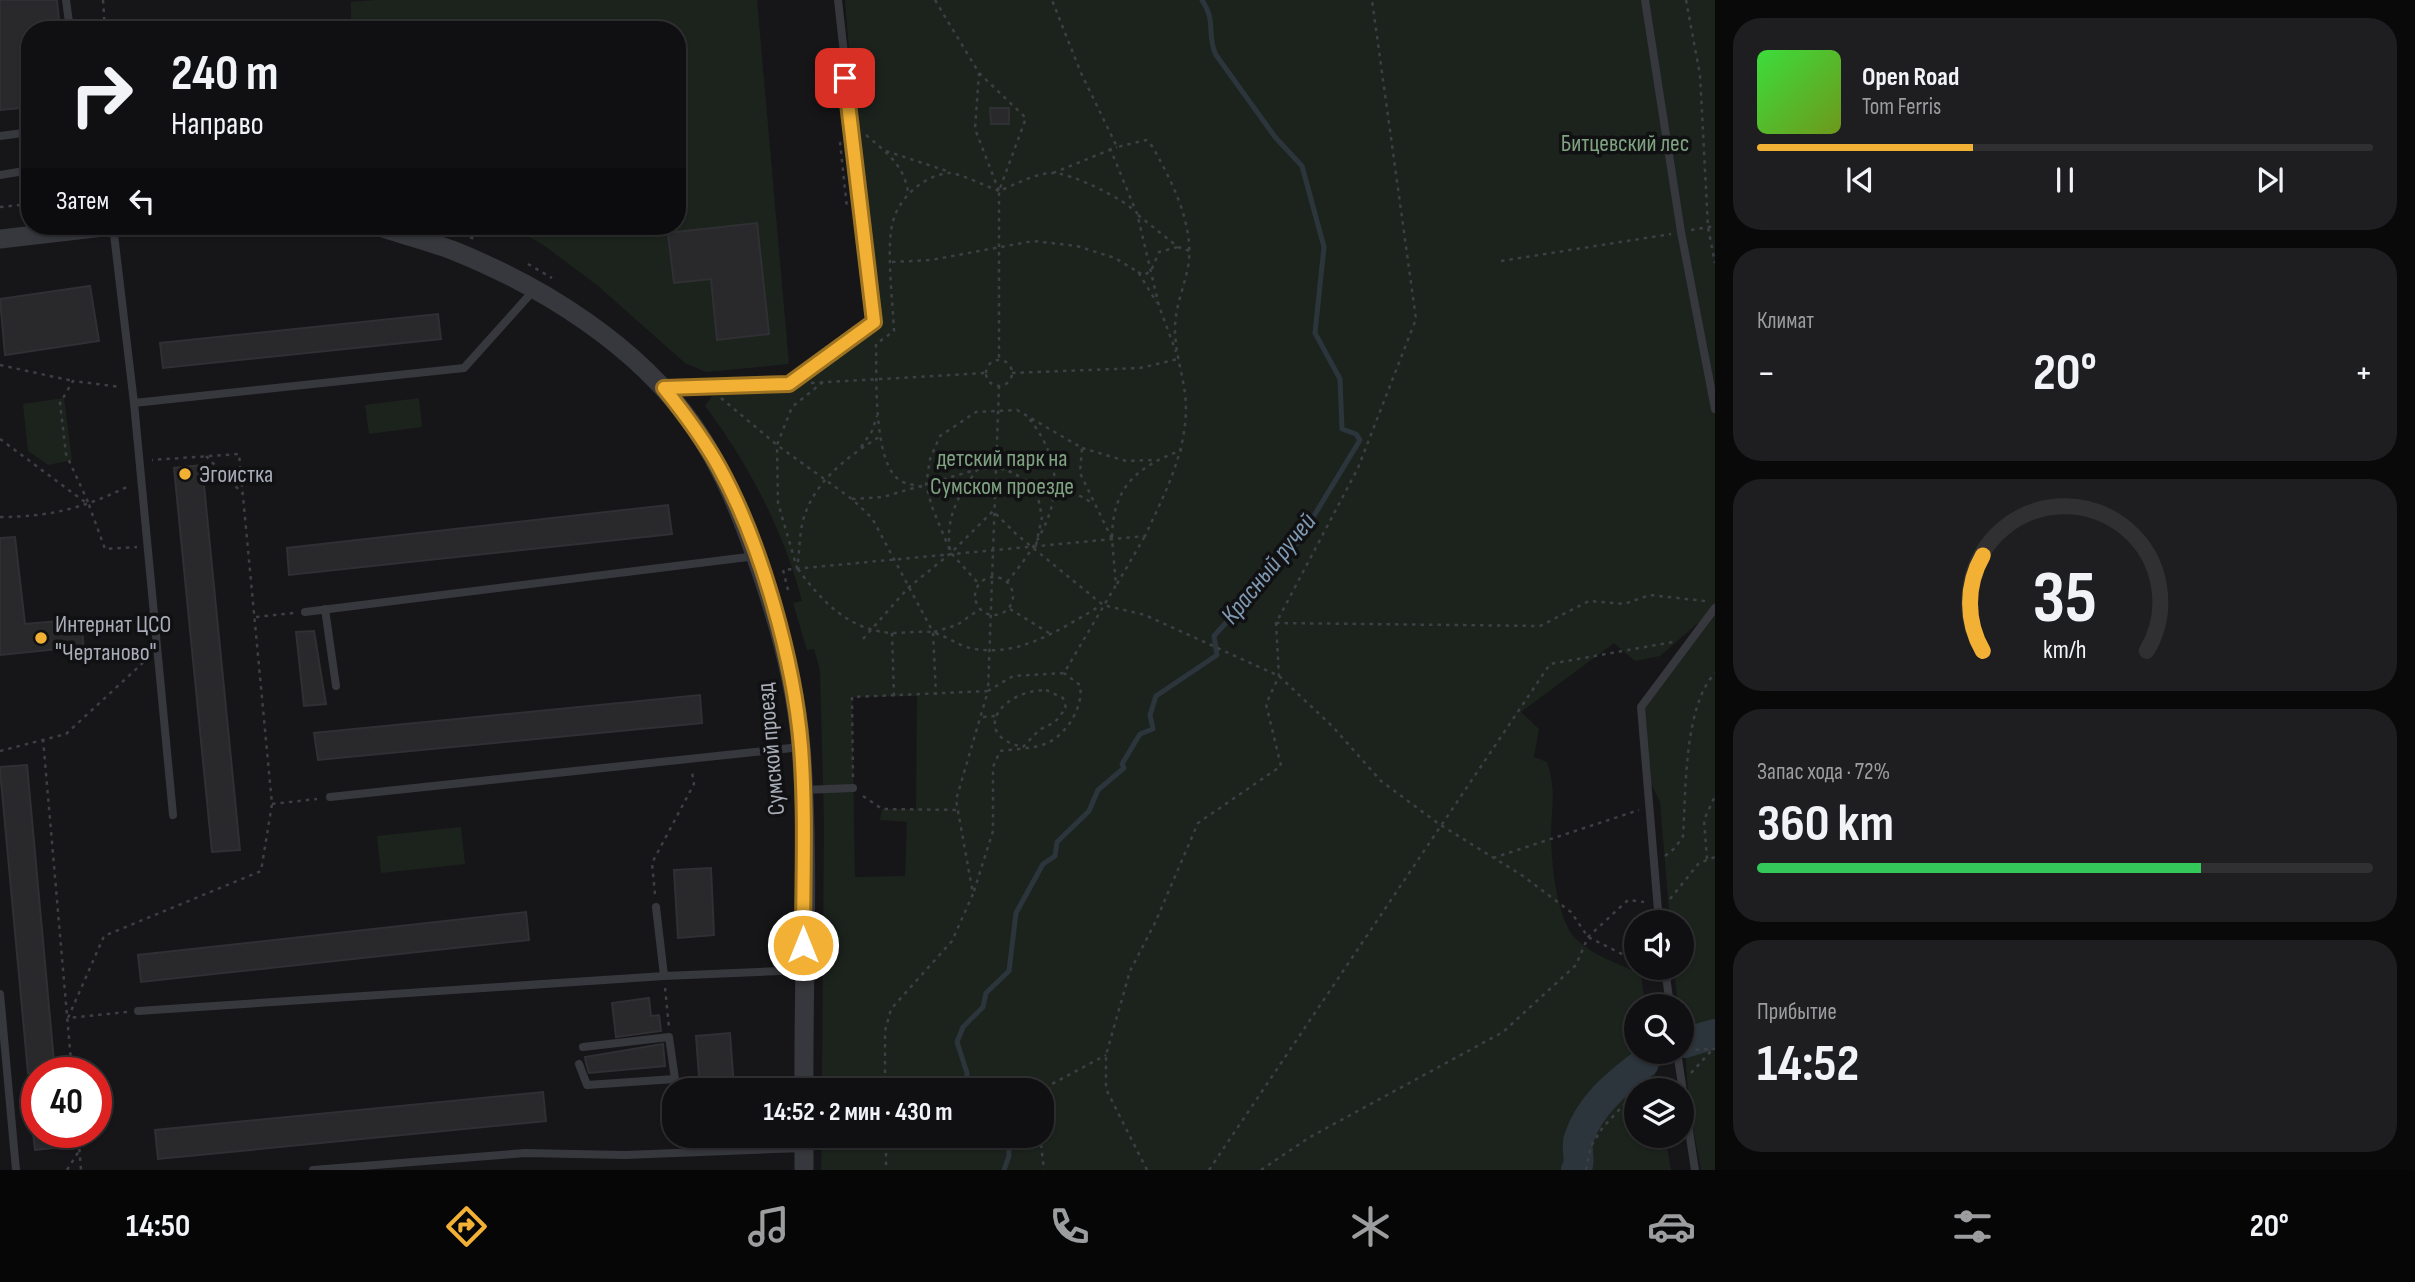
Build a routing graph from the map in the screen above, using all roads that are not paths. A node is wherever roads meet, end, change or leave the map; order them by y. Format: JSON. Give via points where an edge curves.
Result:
{"nodes":[{"id":1,"x":66,"y":0,"type":"edge"},
{"id":2,"x":838,"y":0,"type":"edge"},
{"id":3,"x":1645,"y":0,"type":"edge"},
{"id":4,"x":69,"y":21,"type":"edge"},
{"id":5,"x":21,"y":133,"type":"edge"},
{"id":6,"x":0,"y":136,"type":"edge"},
{"id":7,"x":21,"y":172,"type":"edge"},
{"id":8,"x":0,"y":175,"type":"edge"},
{"id":9,"x":35,"y":235,"type":"edge"},
{"id":10,"x":114,"y":235,"type":"edge"},
{"id":11,"x":404,"y":235,"type":"edge"},
{"id":12,"x":0,"y":239,"type":"edge"},
{"id":13,"x":534,"y":290,"type":"junction"},
{"id":14,"x":664,"y":388,"type":"junction"},
{"id":15,"x":134,"y":403,"type":"junction"},
{"id":16,"x":1715,"y":409,"type":"edge"},
{"id":17,"x":756,"y":556,"type":"junction"},
{"id":18,"x":1712,"y":605,"type":"edge"},
{"id":19,"x":325,"y":609,"type":"junction"},
{"id":20,"x":305,"y":611,"type":"road end"},
{"id":21,"x":336,"y":686,"type":"dead end"},
{"id":22,"x":801,"y":747,"type":"junction"},
{"id":23,"x":853,"y":788,"type":"road end"},
{"id":24,"x":803,"y":790,"type":"junction"},
{"id":25,"x":330,"y":797,"type":"road end"},
{"id":26,"x":173,"y":815,"type":"dead end"},
{"id":27,"x":656,"y":907,"type":"road end"},
{"id":28,"x":1658,"y":910,"type":"edge"},
{"id":29,"x":803,"y":970,"type":"junction"},
{"id":30,"x":664,"y":976,"type":"junction"},
{"id":31,"x":0,"y":994,"type":"edge"},
{"id":32,"x":138,"y":1011,"type":"road end"},
{"id":33,"x":583,"y":1047,"type":"dead end"},
{"id":34,"x":579,"y":1064,"type":"dead end"},
{"id":35,"x":1679,"y":1064,"type":"edge"},
{"id":36,"x":804,"y":1078,"type":"edge"},
{"id":37,"x":721,"y":1148,"type":"edge"},
{"id":38,"x":804,"y":1148,"type":"edge"},
{"id":39,"x":16,"y":1170,"type":"edge"},
{"id":40,"x":313,"y":1170,"type":"edge"},
{"id":41,"x":804,"y":1170,"type":"edge"},
{"id":42,"x":1695,"y":1170,"type":"edge"}],
"edges":[{"from":1,"to":4,"type":"lane"},
{"from":2,"to":14,"type":"lane","via":[[874,322],[789,384]]},
{"from":3,"to":16,"type":"lane","via":[[1681,232]]},
{"from":5,"to":6,"type":"lane"},
{"from":7,"to":8,"type":"lane"},
{"from":9,"to":12,"type":"street"},
{"from":10,"to":15,"type":"lane"},
{"from":11,"to":13,"type":"street","name":"Сумской проезд","via":[[453,251]]},
{"from":13,"to":14,"type":"street","name":"Сумской проезд","via":[[571,312]]},
{"from":13,"to":15,"type":"lane","via":[[464,368]]},
{"from":14,"to":17,"type":"street","name":"Сумской проезд","via":[[719,467]]},
{"from":15,"to":26,"type":"lane"},
{"from":17,"to":19,"type":"lane"},
{"from":17,"to":22,"type":"street","name":"Сумской проезд","via":[[796,699]]},
{"from":18,"to":28,"type":"lane","via":[[1641,707]]},
{"from":19,"to":20,"type":"lane"},
{"from":19,"to":21,"type":"lane"},
{"from":22,"to":24,"type":"street","name":"Сумской проезд"},
{"from":22,"to":25,"type":"lane"},
{"from":23,"to":24,"type":"lane"},
{"from":24,"to":29,"type":"street","name":"Сумской проезд"},
{"from":27,"to":30,"type":"lane"},
{"from":29,"to":30,"type":"lane"},
{"from":29,"to":36,"type":"street","name":"Сумской проезд"},
{"from":30,"to":32,"type":"lane"},
{"from":31,"to":39,"type":"lane"},
{"from":33,"to":34,"type":"lane","via":[[669,1037],[675,1079],[587,1085]]},
{"from":35,"to":42,"type":"lane"},
{"from":37,"to":40,"type":"lane","via":[[625,1155],[525,1153]]},
{"from":38,"to":41,"type":"street"}]}
